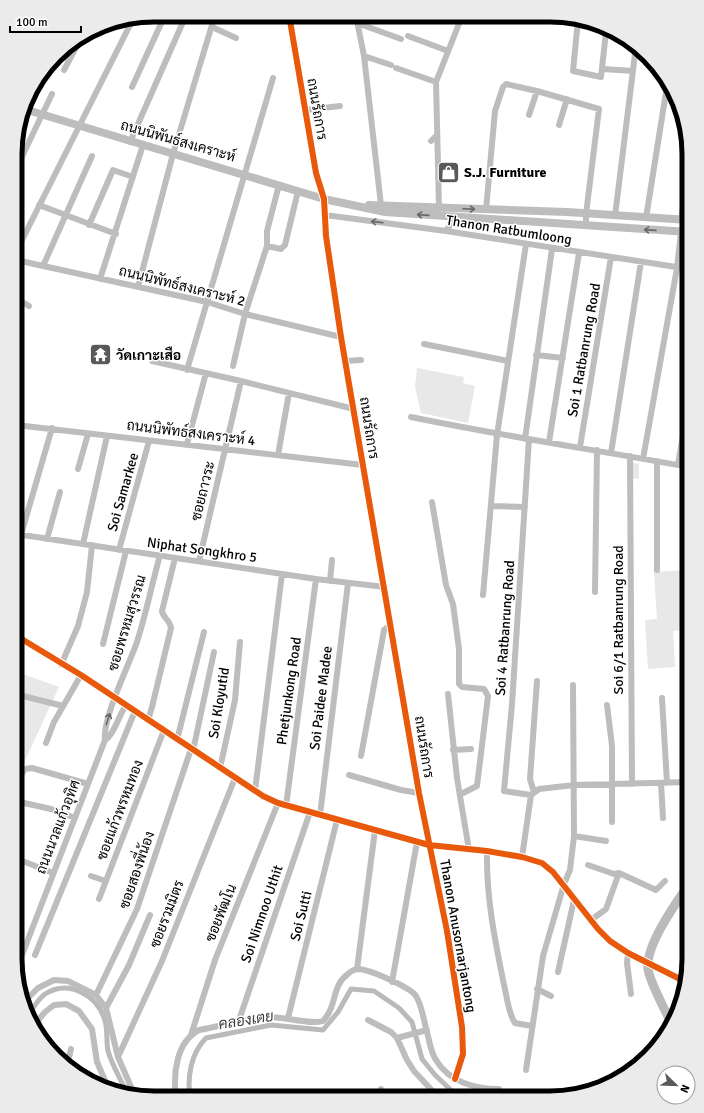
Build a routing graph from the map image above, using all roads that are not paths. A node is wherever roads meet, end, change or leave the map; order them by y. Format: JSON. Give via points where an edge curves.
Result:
{"nodes":[{"id":1,"x":162,"y":22,"type":"edge"},
{"id":2,"x":184,"y":22,"type":"edge"},
{"id":3,"x":213,"y":22,"type":"edge"},
{"id":4,"x":290,"y":22,"type":"edge"},
{"id":5,"x":459,"y":22,"type":"edge"},
{"id":6,"x":357,"y":23,"type":"joint"},
{"id":7,"x":130,"y":25,"type":"edge"},
{"id":8,"x":578,"y":25,"type":"edge"},
{"id":9,"x":212,"y":26,"type":"junction"},
{"id":10,"x":606,"y":34,"type":"edge"},
{"id":11,"x":408,"y":36,"type":"dead end"},
{"id":12,"x":236,"y":38,"type":"dead end"},
{"id":13,"x":401,"y":40,"type":"dead end"},
{"id":14,"x":76,"y":48,"type":"edge"},
{"id":15,"x":448,"y":51,"type":"junction"},
{"id":16,"x":635,"y":54,"type":"edge"},
{"id":17,"x":364,"y":56,"type":"junction"},
{"id":18,"x":603,"y":69,"type":"junction"},
{"id":19,"x":64,"y":70,"type":"dead end"},
{"id":20,"x":633,"y":71,"type":"junction"},
{"id":21,"x":273,"y":78,"type":"dead end"},
{"id":22,"x":436,"y":82,"type":"junction"},
{"id":23,"x":132,"y":87,"type":"dead end"},
{"id":24,"x":537,"y":91,"type":"junction"},
{"id":25,"x":666,"y":92,"type":"edge"},
{"id":26,"x":52,"y":94,"type":"dead end"},
{"id":27,"x":566,"y":99,"type":"junction"},
{"id":28,"x":340,"y":106,"type":"dead end"},
{"id":29,"x":29,"y":110,"type":"edge"},
{"id":30,"x":306,"y":110,"type":"junction"},
{"id":31,"x":43,"y":114,"type":"junction"},
{"id":32,"x":529,"y":115,"type":"dead end"},
{"id":33,"x":79,"y":125,"type":"junction"},
{"id":34,"x":559,"y":125,"type":"dead end"},
{"id":35,"x":437,"y":135,"type":"junction"},
{"id":36,"x":431,"y":141,"type":"dead end"},
{"id":37,"x":130,"y":142,"type":"junction"},
{"id":38,"x":143,"y":145,"type":"junction"},
{"id":39,"x":173,"y":154,"type":"junction"},
{"id":40,"x":92,"y":156,"type":"dead end"},
{"id":41,"x":22,"y":157,"type":"edge"},
{"id":42,"x":246,"y":175,"type":"junction"},
{"id":43,"x":133,"y":177,"type":"junction"},
{"id":44,"x":279,"y":185,"type":"junction"},
{"id":45,"x":298,"y":191,"type":"junction"},
{"id":46,"x":324,"y":198,"type":"junction"},
{"id":47,"x":39,"y":205,"type":"junction"},
{"id":48,"x":381,"y":205,"type":"junction"},
{"id":49,"x":360,"y":206,"type":"junction"},
{"id":50,"x":440,"y":208,"type":"junction"},
{"id":51,"x":486,"y":210,"type":"junction"},
{"id":52,"x":395,"y":213,"type":"junction"},
{"id":53,"x":325,"y":214,"type":"junction"},
{"id":54,"x":586,"y":214,"type":"junction"},
{"id":55,"x":64,"y":216,"type":"junction"},
{"id":56,"x":615,"y":216,"type":"junction"},
{"id":57,"x":455,"y":218,"type":"junction"},
{"id":58,"x":646,"y":218,"type":"junction"},
{"id":59,"x":682,"y":220,"type":"edge"},
{"id":60,"x":89,"y":225,"type":"junction"},
{"id":61,"x":402,"y":225,"type":"junction"},
{"id":62,"x":586,"y":226,"type":"junction"},
{"id":63,"x":446,"y":231,"type":"junction"},
{"id":64,"x":682,"y":232,"type":"edge"},
{"id":65,"x":116,"y":234,"type":"junction"},
{"id":66,"x":22,"y":240,"type":"edge"},
{"id":67,"x":526,"y":244,"type":"junction"},
{"id":68,"x":267,"y":246,"type":"junction"},
{"id":69,"x":682,"y":246,"type":"edge"},
{"id":70,"x":552,"y":249,"type":"junction"},
{"id":71,"x":579,"y":253,"type":"junction"},
{"id":72,"x":611,"y":257,"type":"junction"},
{"id":73,"x":22,"y":261,"type":"edge"},
{"id":74,"x":641,"y":262,"type":"junction"},
{"id":75,"x":43,"y":266,"type":"junction"},
{"id":76,"x":677,"y":268,"type":"junction"},
{"id":77,"x":682,"y":269,"type":"edge"},
{"id":78,"x":100,"y":279,"type":"junction"},
{"id":79,"x":138,"y":287,"type":"junction"},
{"id":80,"x":22,"y":302,"type":"edge"},
{"id":81,"x":207,"y":302,"type":"junction"},
{"id":82,"x":29,"y":306,"type":"dead end"},
{"id":83,"x":245,"y":314,"type":"junction"},
{"id":84,"x":341,"y":337,"type":"junction"},
{"id":85,"x":424,"y":344,"type":"dead end"},
{"id":86,"x":536,"y":354,"type":"junction"},
{"id":87,"x":563,"y":358,"type":"junction"},
{"id":88,"x":361,"y":360,"type":"dead end"},
{"id":89,"x":152,"y":361,"type":"dead end"},
{"id":90,"x":346,"y":361,"type":"junction"},
{"id":91,"x":508,"y":361,"type":"junction"},
{"id":92,"x":233,"y":366,"type":"dead end"},
{"id":93,"x":187,"y":370,"type":"junction"},
{"id":94,"x":206,"y":373,"type":"junction"},
{"id":95,"x":241,"y":381,"type":"junction"},
{"id":96,"x":289,"y":393,"type":"junction"},
{"id":97,"x":354,"y":409,"type":"junction"},
{"id":98,"x":411,"y":417,"type":"dead end"},
{"id":99,"x":22,"y":425,"type":"edge"},
{"id":100,"x":52,"y":428,"type":"junction"},
{"id":101,"x":88,"y":434,"type":"junction"},
{"id":102,"x":497,"y":435,"type":"junction"},
{"id":103,"x":107,"y":436,"type":"junction"},
{"id":104,"x":527,"y":439,"type":"junction"},
{"id":105,"x":150,"y":441,"type":"junction"},
{"id":106,"x":549,"y":442,"type":"junction"},
{"id":107,"x":187,"y":444,"type":"junction"},
{"id":108,"x":580,"y":447,"type":"junction"},
{"id":109,"x":225,"y":449,"type":"junction"},
{"id":110,"x":597,"y":450,"type":"junction"},
{"id":111,"x":611,"y":452,"type":"junction"},
{"id":112,"x":278,"y":455,"type":"junction"},
{"id":113,"x":630,"y":456,"type":"junction"},
{"id":114,"x":643,"y":458,"type":"junction"},
{"id":115,"x":657,"y":461,"type":"junction"},
{"id":116,"x":363,"y":465,"type":"junction"},
{"id":117,"x":682,"y":466,"type":"edge"},
{"id":118,"x":78,"y":469,"type":"dead end"},
{"id":119,"x":60,"y":492,"type":"dead end"},
{"id":120,"x":432,"y":502,"type":"dead end"},
{"id":121,"x":492,"y":506,"type":"junction"},
{"id":122,"x":525,"y":507,"type":"junction"},
{"id":123,"x":22,"y":522,"type":"edge"},
{"id":124,"x":22,"y":536,"type":"edge"},
{"id":125,"x":47,"y":539,"type":"junction"},
{"id":126,"x":83,"y":544,"type":"junction"},
{"id":127,"x":92,"y":545,"type":"junction"},
{"id":128,"x":119,"y":550,"type":"junction"},
{"id":129,"x":126,"y":551,"type":"junction"},
{"id":130,"x":160,"y":555,"type":"junction"},
{"id":131,"x":175,"y":558,"type":"junction"},
{"id":132,"x":332,"y":560,"type":"dead end"},
{"id":133,"x":199,"y":561,"type":"junction"},
{"id":134,"x":657,"y":570,"type":"dead end"},
{"id":135,"x":282,"y":574,"type":"junction"},
{"id":136,"x":316,"y":579,"type":"junction"},
{"id":137,"x":330,"y":580,"type":"junction"},
{"id":138,"x":348,"y":583,"type":"junction"},
{"id":139,"x":385,"y":587,"type":"junction"},
{"id":140,"x":595,"y":592,"type":"dead end"},
{"id":141,"x":483,"y":595,"type":"dead end"},
{"id":142,"x":391,"y":624,"type":"junction"},
{"id":143,"x":204,"y":632,"type":"dead end"},
{"id":144,"x":22,"y":639,"type":"edge"},
{"id":145,"x":240,"y":642,"type":"dead end"},
{"id":146,"x":103,"y":644,"type":"dead end"},
{"id":147,"x":214,"y":652,"type":"dead end"},
{"id":148,"x":61,"y":665,"type":"junction"},
{"id":149,"x":81,"y":675,"type":"junction"},
{"id":150,"x":537,"y":681,"type":"dead end"},
{"id":151,"x":573,"y":685,"type":"dead end"},
{"id":152,"x":448,"y":694,"type":"dead end"},
{"id":153,"x":22,"y":696,"type":"edge"},
{"id":154,"x":115,"y":698,"type":"junction"},
{"id":155,"x":662,"y":698,"type":"dead end"},
{"id":156,"x":126,"y":705,"type":"junction"},
{"id":157,"x":63,"y":706,"type":"junction"},
{"id":158,"x":607,"y":706,"type":"dead end"},
{"id":159,"x":135,"y":711,"type":"junction"},
{"id":160,"x":148,"y":720,"type":"junction"},
{"id":161,"x":164,"y":730,"type":"junction"},
{"id":162,"x":105,"y":740,"type":"junction"},
{"id":163,"x":177,"y":740,"type":"junction"},
{"id":164,"x":46,"y":743,"type":"dead end"},
{"id":165,"x":191,"y":749,"type":"junction"},
{"id":166,"x":471,"y":749,"type":"dead end"},
{"id":167,"x":453,"y":750,"type":"junction"},
{"id":168,"x":361,"y":756,"type":"dead end"},
{"id":169,"x":220,"y":768,"type":"junction"},
{"id":170,"x":22,"y":774,"type":"edge"},
{"id":171,"x":349,"y":775,"type":"dead end"},
{"id":172,"x":235,"y":778,"type":"junction"},
{"id":173,"x":682,"y":782,"type":"edge"},
{"id":174,"x":664,"y":783,"type":"junction"},
{"id":175,"x":88,"y":784,"type":"junction"},
{"id":176,"x":632,"y":784,"type":"junction"},
{"id":177,"x":574,"y":786,"type":"junction"},
{"id":178,"x":612,"y":786,"type":"junction"},
{"id":179,"x":255,"y":791,"type":"junction"},
{"id":180,"x":419,"y":793,"type":"junction"},
{"id":181,"x":532,"y":793,"type":"junction"},
{"id":182,"x":461,"y":794,"type":"junction"},
{"id":183,"x":22,"y":802,"type":"edge"},
{"id":184,"x":278,"y":803,"type":"junction"},
{"id":185,"x":286,"y":806,"type":"junction"},
{"id":186,"x":310,"y":812,"type":"junction"},
{"id":187,"x":320,"y":815,"type":"junction"},
{"id":188,"x":75,"y":818,"type":"junction"},
{"id":189,"x":663,"y":818,"type":"dead end"},
{"id":190,"x":337,"y":820,"type":"junction"},
{"id":191,"x":612,"y":822,"type":"dead end"},
{"id":192,"x":375,"y":830,"type":"junction"},
{"id":193,"x":574,"y":836,"type":"junction"},
{"id":194,"x":606,"y":841,"type":"dead end"},
{"id":195,"x":417,"y":842,"type":"junction"},
{"id":196,"x":429,"y":845,"type":"junction"},
{"id":197,"x":469,"y":850,"type":"junction"},
{"id":198,"x":487,"y":851,"type":"junction"},
{"id":199,"x":522,"y":857,"type":"junction"},
{"id":200,"x":22,"y":862,"type":"edge"},
{"id":201,"x":588,"y":865,"type":"dead end"},
{"id":202,"x":53,"y":873,"type":"junction"},
{"id":203,"x":618,"y":873,"type":"junction"},
{"id":204,"x":91,"y":876,"type":"dead end"},
{"id":205,"x":106,"y":881,"type":"junction"},
{"id":206,"x":666,"y":881,"type":"dead end"},
{"id":207,"x":564,"y":884,"type":"junction"},
{"id":208,"x":99,"y":899,"type":"dead end"},
{"id":209,"x":574,"y":900,"type":"junction"},
{"id":210,"x":150,"y":915,"type":"dead end"},
{"id":211,"x":590,"y":920,"type":"junction"},
{"id":212,"x":628,"y":953,"type":"junction"},
{"id":213,"x":22,"y":955,"type":"edge"},
{"id":214,"x":35,"y":955,"type":"dead end"},
{"id":215,"x":357,"y":969,"type":"junction"},
{"id":216,"x":558,"y":972,"type":"dead end"},
{"id":217,"x":680,"y":979,"type":"edge"},
{"id":218,"x":392,"y":982,"type":"junction"},
{"id":219,"x":537,"y":989,"type":"junction"},
{"id":220,"x":631,"y":994,"type":"dead end"},
{"id":221,"x":96,"y":995,"type":"junction"},
{"id":222,"x":551,"y":996,"type":"dead end"},
{"id":223,"x":28,"y":998,"type":"edge"},
{"id":224,"x":106,"y":1008,"type":"junction"},
{"id":225,"x":288,"y":1018,"type":"junction"},
{"id":226,"x":368,"y":1020,"type":"dead end"},
{"id":227,"x":38,"y":1021,"type":"edge"},
{"id":228,"x":238,"y":1023,"type":"junction"},
{"id":229,"x":532,"y":1026,"type":"junction"},
{"id":230,"x":425,"y":1031,"type":"junction"},
{"id":231,"x":191,"y":1034,"type":"junction"},
{"id":232,"x":400,"y":1036,"type":"junction"},
{"id":233,"x":71,"y":1049,"type":"dead end"},
{"id":234,"x":118,"y":1057,"type":"junction"},
{"id":235,"x":69,"y":1059,"type":"edge"},
{"id":236,"x":526,"y":1070,"type":"dead end"},
{"id":237,"x":455,"y":1079,"type":"junction"},
{"id":238,"x":106,"y":1082,"type":"edge"},
{"id":239,"x":132,"y":1089,"type":"edge"},
{"id":240,"x":499,"y":1089,"type":"dead end"},
{"id":241,"x":175,"y":1091,"type":"edge"},
{"id":242,"x":433,"y":1091,"type":"edge"}],
"edges":[{"from":1,"to":23,"type":"street"},
{"from":2,"to":37,"type":"street"},
{"from":3,"to":9,"type":"street"},
{"from":4,"to":30,"type":"street","name":"ถนนรัถการ"},
{"from":5,"to":15,"type":"street"},
{"from":6,"to":13,"type":"street"},
{"from":6,"to":17,"type":"street"},
{"from":7,"to":33,"type":"street"},
{"from":8,"to":18,"type":"street","via":[[573,71],[601,78]]},
{"from":9,"to":12,"type":"street"},
{"from":9,"to":39,"type":"street"},
{"from":10,"to":18,"type":"street"},
{"from":11,"to":15,"type":"street"},
{"from":14,"to":19,"type":"street"},
{"from":15,"to":22,"type":"street"},
{"from":16,"to":20,"type":"street"},
{"from":17,"to":22,"type":"street"},
{"from":17,"to":48,"type":"street"},
{"from":18,"to":20,"type":"street"},
{"from":20,"to":56,"type":"street"},
{"from":21,"to":42,"type":"street"},
{"from":22,"to":35,"type":"street"},
{"from":24,"to":27,"type":"street"},
{"from":24,"to":32,"type":"street"},
{"from":24,"to":51,"type":"street","via":[[506,84],[502,87],[496,111]]},
{"from":25,"to":58,"type":"street"},
{"from":26,"to":31,"type":"street"},
{"from":27,"to":34,"type":"street"},
{"from":27,"to":54,"type":"street","via":[[599,109]]},
{"from":28,"to":30,"type":"street"},
{"from":29,"to":31,"type":"main road","name":"ถนนนิพันธ์สงเคราะห์"},
{"from":30,"to":46,"type":"street","name":"ถนนรัถการ","via":[[316,172]]},
{"from":31,"to":33,"type":"main road","name":"ถนนนิพันธ์สงเคราะห์"},
{"from":31,"to":41,"type":"street"},
{"from":33,"to":37,"type":"main road","name":"ถนนนิพันธ์สงเคราะห์"},
{"from":33,"to":47,"type":"street"},
{"from":35,"to":36,"type":"street"},
{"from":35,"to":50,"type":"street"},
{"from":37,"to":38,"type":"main road","name":"ถนนนิพันธ์สงเคราะห์"},
{"from":38,"to":39,"type":"main road","name":"ถนนนิพันธ์สงเคราะห์"},
{"from":38,"to":43,"type":"street"},
{"from":39,"to":42,"type":"main road","name":"ถนนนิพันธ์สงเคราะห์"},
{"from":39,"to":79,"type":"street"},
{"from":40,"to":55,"type":"street"},
{"from":42,"to":44,"type":"main road","name":"ถนนนิพันธ์สงเคราะห์"},
{"from":42,"to":81,"type":"street"},
{"from":43,"to":60,"type":"street","via":[[113,170]]},
{"from":43,"to":65,"type":"street"},
{"from":44,"to":45,"type":"main road","name":"ถนนนิพันธ์สงเคราะห์"},
{"from":44,"to":68,"type":"street","via":[[267,232]]},
{"from":45,"to":46,"type":"main road","name":"ถนนนิพันธ์สงเคราะห์"},
{"from":45,"to":68,"type":"street","via":[[285,245],[281,249]]},
{"from":46,"to":49,"type":"main road","name":"ถนนนิพันธ์สงเคราะห์"},
{"from":46,"to":53,"type":"street","name":"ถนนรัถการ"},
{"from":47,"to":55,"type":"street"},
{"from":47,"to":66,"type":"street"},
{"from":48,"to":49,"type":"main road"},
{"from":48,"to":50,"type":"main road"},
{"from":49,"to":52,"type":"main road"},
{"from":50,"to":51,"type":"main road","one_way":true},
{"from":51,"to":54,"type":"main road"},
{"from":57,"to":52,"type":"main road","one_way":true},
{"from":52,"to":61,"type":"street"},
{"from":61,"to":53,"type":"street","name":"Thanon Ratbumloong","one_way":true},
{"from":53,"to":84,"type":"street","name":"ถนนรัถการ"},
{"from":54,"to":56,"type":"main road"},
{"from":54,"to":62,"type":"street"},
{"from":55,"to":60,"type":"street"},
{"from":55,"to":75,"type":"street"},
{"from":56,"to":58,"type":"main road"},
{"from":57,"to":62,"type":"main road"},
{"from":57,"to":63,"type":"street"},
{"from":58,"to":59,"type":"main road"},
{"from":60,"to":65,"type":"street"},
{"from":61,"to":63,"type":"street","name":"Thanon Ratbumloong"},
{"from":64,"to":62,"type":"main road","one_way":true},
{"from":63,"to":67,"type":"street","name":"Thanon Ratbumloong"},
{"from":65,"to":78,"type":"street"},
{"from":67,"to":70,"type":"street","name":"Thanon Ratbumloong"},
{"from":67,"to":91,"type":"street"},
{"from":68,"to":83,"type":"street"},
{"from":69,"to":76,"type":"street"},
{"from":70,"to":71,"type":"street","name":"Thanon Ratbumloong"},
{"from":70,"to":86,"type":"street","name":"Soi 4 Ratbanrung Road"},
{"from":71,"to":72,"type":"street","name":"Thanon Ratbumloong"},
{"from":71,"to":87,"type":"street"},
{"from":72,"to":74,"type":"street","name":"Thanon Ratbumloong"},
{"from":72,"to":108,"type":"street","name":"Soi 1 Ratbanrung Road"},
{"from":73,"to":75,"type":"street","name":"ถนนนิพัทธ์สงเคราะห์ 2"},
{"from":74,"to":76,"type":"street","name":"Thanon Ratbumloong"},
{"from":74,"to":111,"type":"street"},
{"from":75,"to":78,"type":"street","name":"ถนนนิพัทธ์สงเคราะห์ 2"},
{"from":76,"to":77,"type":"street","name":"Thanon Ratbumloong"},
{"from":76,"to":114,"type":"street"},
{"from":78,"to":79,"type":"street","name":"ถนนนิพัทธ์สงเคราะห์ 2"},
{"from":79,"to":81,"type":"street","name":"ถนนนิพัทธ์สงเคราะห์ 2"},
{"from":80,"to":82,"type":"street"},
{"from":81,"to":83,"type":"street","name":"ถนนนิพัทธ์สงเคราะห์ 2"},
{"from":81,"to":93,"type":"street"},
{"from":83,"to":84,"type":"street","name":"ถนนนิพัทธ์สงเคราะห์ 2"},
{"from":83,"to":92,"type":"street"},
{"from":84,"to":90,"type":"street","name":"ถนนรัถการ"},
{"from":85,"to":91,"type":"street"},
{"from":86,"to":87,"type":"street"},
{"from":86,"to":104,"type":"street","name":"Soi 4 Ratbanrung Road"},
{"from":87,"to":106,"type":"street"},
{"from":88,"to":90,"type":"street"},
{"from":89,"to":93,"type":"street"},
{"from":90,"to":97,"type":"street","name":"ถนนรัถการ"},
{"from":91,"to":102,"type":"street"},
{"from":93,"to":94,"type":"street"},
{"from":94,"to":95,"type":"street"},
{"from":94,"to":107,"type":"street"},
{"from":95,"to":96,"type":"street"},
{"from":95,"to":109,"type":"street","name":"ซอยถาวระ"},
{"from":96,"to":97,"type":"street"},
{"from":96,"to":112,"type":"street"},
{"from":97,"to":116,"type":"street","name":"ถนนรัถการ"},
{"from":98,"to":102,"type":"street"},
{"from":99,"to":100,"type":"street","name":"ถนนนิพัทธ์สงเคราะห์ 4"},
{"from":100,"to":101,"type":"street","name":"ถนนนิพัทธ์สงเคราะห์ 4"},
{"from":100,"to":123,"type":"street"},
{"from":101,"to":103,"type":"street","name":"ถนนนิพัทธ์สงเคราะห์ 4"},
{"from":101,"to":118,"type":"street"},
{"from":102,"to":104,"type":"street"},
{"from":102,"to":121,"type":"street"},
{"from":103,"to":105,"type":"street","name":"ถนนนิพัทธ์สงเคราะห์ 4"},
{"from":103,"to":126,"type":"street"},
{"from":104,"to":106,"type":"street"},
{"from":104,"to":122,"type":"street","name":"Soi 4 Ratbanrung Road"},
{"from":105,"to":107,"type":"street","name":"ถนนนิพัทธ์สงเคราะห์ 4"},
{"from":105,"to":128,"type":"street","name":"Soi Samarkee"},
{"from":106,"to":108,"type":"street"},
{"from":107,"to":109,"type":"street","name":"ถนนนิพัทธ์สงเคราะห์ 4"},
{"from":108,"to":110,"type":"street"},
{"from":109,"to":112,"type":"street","name":"ถนนนิพัทธ์สงเคราะห์ 4"},
{"from":109,"to":133,"type":"street","name":"ซอยถาวระ"},
{"from":110,"to":111,"type":"street"},
{"from":110,"to":140,"type":"street"},
{"from":111,"to":113,"type":"street"},
{"from":112,"to":116,"type":"street","name":"ถนนนิพัทธ์สงเคราะห์ 4"},
{"from":113,"to":114,"type":"street"},
{"from":113,"to":176,"type":"street","name":"Soi 6/1 Ratbanrung Road"},
{"from":114,"to":115,"type":"street"},
{"from":115,"to":117,"type":"street"},
{"from":115,"to":134,"type":"street"},
{"from":116,"to":139,"type":"street","name":"ถนนรัถการ"},
{"from":119,"to":125,"type":"street"},
{"from":120,"to":182,"type":"street","via":[[446,585],[453,604],[459,649],[459,684],[462,687],[484,689],[488,696],[477,786]]},
{"from":121,"to":122,"type":"street"},
{"from":121,"to":141,"type":"street"},
{"from":122,"to":181,"type":"street","name":"Soi 4 Ratbanrung Road","via":[[504,791]]},
{"from":124,"to":125,"type":"street","name":"Niphat Songkhro 5"},
{"from":125,"to":126,"type":"street","name":"Niphat Songkhro 5"},
{"from":126,"to":127,"type":"street","name":"Niphat Songkhro 5"},
{"from":127,"to":128,"type":"street","name":"Niphat Songkhro 5"},
{"from":127,"to":148,"type":"street","via":[[87,592],[78,626]]},
{"from":128,"to":129,"type":"street","name":"Niphat Songkhro 5"},
{"from":129,"to":130,"type":"street","name":"Niphat Songkhro 5"},
{"from":129,"to":146,"type":"street"},
{"from":130,"to":131,"type":"street","name":"Niphat Songkhro 5"},
{"from":130,"to":154,"type":"street","name":"ซอยพรหมสุวรรณ","via":[[137,641]]},
{"from":131,"to":133,"type":"street","name":"Niphat Songkhro 5"},
{"from":131,"to":160,"type":"street","via":[[162,611],[171,628]]},
{"from":132,"to":137,"type":"street"},
{"from":133,"to":135,"type":"street","name":"Niphat Songkhro 5"},
{"from":135,"to":136,"type":"street","name":"Niphat Songkhro 5"},
{"from":135,"to":179,"type":"street"},
{"from":136,"to":137,"type":"street","name":"Niphat Songkhro 5"},
{"from":136,"to":185,"type":"street","name":"Phetjunkong Road"},
{"from":137,"to":138,"type":"street","name":"Niphat Songkhro 5"},
{"from":138,"to":139,"type":"street","name":"Niphat Songkhro 5"},
{"from":138,"to":187,"type":"street","name":"Soi Paidee Madee"},
{"from":139,"to":142,"type":"street","name":"ถนนรัถการ"},
{"from":142,"to":168,"type":"street","via":[[384,630]]},
{"from":142,"to":180,"type":"street","name":"ถนนรัถการ"},
{"from":143,"to":163,"type":"street"},
{"from":144,"to":148,"type":"street"},
{"from":145,"to":169,"type":"street","name":"Soi Kloyutid","via":[[235,700]]},
{"from":147,"to":165,"type":"street","name":"ซอยสองพี่น้อง"},
{"from":148,"to":149,"type":"street"},
{"from":149,"to":154,"type":"street"},
{"from":149,"to":157,"type":"street"},
{"from":150,"to":181,"type":"street","via":[[530,779]]},
{"from":151,"to":177,"type":"street"},
{"from":152,"to":167,"type":"street"},
{"from":153,"to":157,"type":"street"},
{"from":154,"to":156,"type":"street"},
{"from":162,"to":154,"type":"street","name":"ถนนนวลแก้วอุทิศ","one_way":true,"via":[[104,733]]},
{"from":155,"to":174,"type":"street"},
{"from":156,"to":159,"type":"street"},
{"from":156,"to":162,"type":"street","name":"ถนนนวลแก้วอุทิศ","via":[[110,737]]},
{"from":157,"to":164,"type":"street"},
{"from":158,"to":178,"type":"street","via":[[612,746]]},
{"from":159,"to":160,"type":"street"},
{"from":159,"to":214,"type":"street"},
{"from":160,"to":161,"type":"street"},
{"from":161,"to":163,"type":"street"},
{"from":161,"to":205,"type":"street","name":"ซอยแก้วพรหมทอง"},
{"from":162,"to":175,"type":"street","name":"ถนนนวลแก้วอุทิศ"},
{"from":163,"to":165,"type":"street"},
{"from":165,"to":169,"type":"street"},
{"from":165,"to":221,"type":"street","name":"ซอยสองพี่น้อง","via":[[137,909]]},
{"from":166,"to":167,"type":"street"},
{"from":167,"to":182,"type":"street"},
{"from":169,"to":172,"type":"street"},
{"from":170,"to":175,"type":"street","via":[[26,769],[32,768]]},
{"from":171,"to":180,"type":"street"},
{"from":172,"to":179,"type":"street"},
{"from":172,"to":234,"type":"street","name":"ซอยรวมมิตร","via":[[162,961]]},
{"from":173,"to":174,"type":"street"},
{"from":174,"to":176,"type":"street"},
{"from":174,"to":189,"type":"street"},
{"from":175,"to":188,"type":"street","name":"ถนนนวลแก้วอุทิศ"},
{"from":176,"to":178,"type":"street"},
{"from":177,"to":178,"type":"street"},
{"from":177,"to":181,"type":"street","via":[[539,789]]},
{"from":177,"to":193,"type":"street"},
{"from":178,"to":191,"type":"street"},
{"from":179,"to":184,"type":"street"},
{"from":180,"to":196,"type":"street","name":"ถนนรัถการ"},
{"from":181,"to":199,"type":"street"},
{"from":182,"to":197,"type":"street"},
{"from":183,"to":188,"type":"street"},
{"from":184,"to":185,"type":"street"},
{"from":184,"to":231,"type":"street","name":"ซอยพัฒโน","via":[[215,960]]},
{"from":185,"to":186,"type":"street"},
{"from":186,"to":187,"type":"street"},
{"from":186,"to":228,"type":"street","name":"Soi Nimnoo Uthit"},
{"from":187,"to":190,"type":"street"},
{"from":188,"to":202,"type":"street","name":"ถนนนวลแก้วอุทิศ"},
{"from":190,"to":192,"type":"street"},
{"from":190,"to":225,"type":"street","name":"Soi Sutti"},
{"from":192,"to":195,"type":"street"},
{"from":192,"to":215,"type":"street"},
{"from":193,"to":194,"type":"street"},
{"from":193,"to":207,"type":"street","via":[[570,870]]},
{"from":195,"to":196,"type":"street"},
{"from":195,"to":218,"type":"street"},
{"from":196,"to":197,"type":"street"},
{"from":196,"to":237,"type":"street","name":"Thanon Anusornarjantong","via":[[447,931],[462,1027],[463,1054]]},
{"from":197,"to":198,"type":"street"},
{"from":198,"to":199,"type":"street"},
{"from":198,"to":229,"type":"street","via":[[486,871],[493,924],[509,1007],[515,1023]]},
{"from":199,"to":207,"type":"street","via":[[542,863]]},
{"from":200,"to":202,"type":"street"},
{"from":201,"to":203,"type":"street"},
{"from":202,"to":213,"type":"street","name":"ถนนนวลแก้วอุทิศ"},
{"from":203,"to":206,"type":"street","via":[[656,890]]},
{"from":203,"to":211,"type":"street","via":[[606,909]]},
{"from":204,"to":205,"type":"street"},
{"from":205,"to":208,"type":"street","name":"ซอยแก้วพรหมทอง"},
{"from":207,"to":209,"type":"street"},
{"from":207,"to":219,"type":"street","via":[[543,956]]},
{"from":209,"to":211,"type":"street"},
{"from":209,"to":216,"type":"street"},
{"from":210,"to":224,"type":"street","via":[[129,965]]},
{"from":211,"to":212,"type":"street","via":[[610,941]]},
{"from":212,"to":217,"type":"street"},
{"from":212,"to":220,"type":"street"},
{"from":215,"to":218,"type":"street"},
{"from":215,"to":225,"type":"street","via":[[347,974],[338,984],[334,1005],[323,1021],[314,1023]]},
{"from":218,"to":230,"type":"street","via":[[416,995],[421,1006]]},
{"from":219,"to":222,"type":"street"},
{"from":219,"to":229,"type":"street"},
{"from":221,"to":223,"type":"street","via":[[68,981],[54,980],[38,988]]},
{"from":221,"to":224,"type":"street"},
{"from":224,"to":234,"type":"street"},
{"from":225,"to":228,"type":"street","via":[[269,1017]]},
{"from":226,"to":232,"type":"street"},
{"from":227,"to":238,"type":"street","via":[[54,1005],[66,1004],[80,1011],[92,1029],[97,1062]]},
{"from":228,"to":231,"type":"street","via":[[199,1030]]},
{"from":229,"to":236,"type":"street"},
{"from":230,"to":232,"type":"street"},
{"from":230,"to":237,"type":"street","via":[[435,1059]]},
{"from":231,"to":241,"type":"street","name":"ซอยพัฒโน","via":[[178,1057]]},
{"from":232,"to":242,"type":"street","via":[[407,1060]]},
{"from":233,"to":235,"type":"street"},
{"from":234,"to":239,"type":"street"},
{"from":237,"to":240,"type":"street","via":[[481,1089]]}]}
